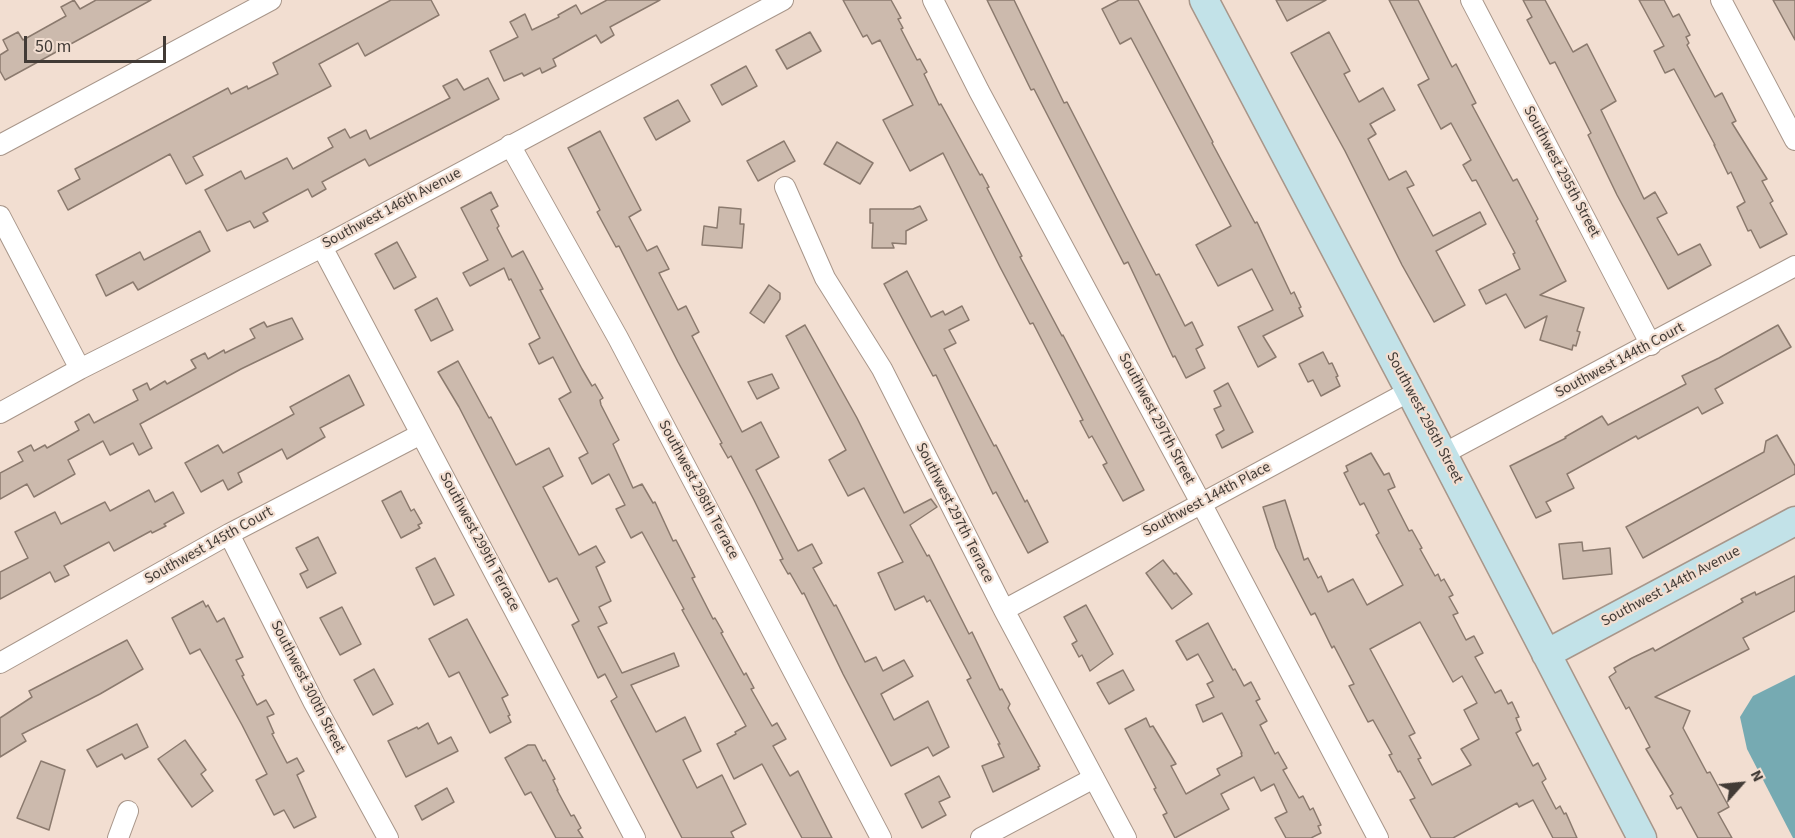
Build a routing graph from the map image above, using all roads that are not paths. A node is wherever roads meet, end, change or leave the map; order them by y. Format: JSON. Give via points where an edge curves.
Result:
{"nodes":[{"id":1,"x":271,"y":0,"type":"edge"},
{"id":2,"x":783,"y":0,"type":"edge"},
{"id":3,"x":933,"y":0,"type":"edge"},
{"id":4,"x":1204,"y":0,"type":"edge"},
{"id":5,"x":1471,"y":0,"type":"edge"},
{"id":6,"x":1721,"y":0,"type":"edge"},
{"id":7,"x":1795,"y":140,"type":"edge"},
{"id":8,"x":0,"y":145,"type":"edge"},
{"id":9,"x":510,"y":145,"type":"junction"},
{"id":10,"x":785,"y":187,"type":"dead end"},
{"id":11,"x":0,"y":216,"type":"edge"},
{"id":12,"x":322,"y":247,"type":"junction"},
{"id":13,"x":1795,"y":266,"type":"edge"},
{"id":14,"x":1651,"y":345,"type":"junction"},
{"id":15,"x":80,"y":369,"type":"junction"},
{"id":16,"x":1410,"y":391,"type":"junction"},
{"id":17,"x":0,"y":412,"type":"edge"},
{"id":18,"x":421,"y":434,"type":"junction"},
{"id":19,"x":1443,"y":454,"type":"junction"},
{"id":20,"x":1201,"y":503,"type":"junction"},
{"id":21,"x":1795,"y":521,"type":"edge"},
{"id":22,"x":229,"y":534,"type":"junction"},
{"id":23,"x":1004,"y":610,"type":"junction"},
{"id":24,"x":1546,"y":654,"type":"junction"},
{"id":25,"x":0,"y":663,"type":"edge"},
{"id":26,"x":1094,"y":778,"type":"junction"},
{"id":27,"x":128,"y":811,"type":"dead end"},
{"id":28,"x":118,"y":838,"type":"edge"},
{"id":29,"x":388,"y":838,"type":"edge"},
{"id":30,"x":635,"y":838,"type":"edge"},
{"id":31,"x":881,"y":838,"type":"edge"},
{"id":32,"x":981,"y":838,"type":"edge"},
{"id":33,"x":1126,"y":838,"type":"edge"},
{"id":34,"x":1378,"y":838,"type":"edge"},
{"id":35,"x":1642,"y":838,"type":"edge"}],
"edges":[{"from":1,"to":8,"type":"street"},
{"from":2,"to":9,"type":"street","name":"Southwest 146th Avenue"},
{"from":3,"to":20,"type":"street","name":"Southwest 297th Street","via":[[978,91]]},
{"from":4,"to":16,"type":"street","name":"Southwest 296th Street"},
{"from":5,"to":14,"type":"street","name":"Southwest 295th Street"},
{"from":6,"to":7,"type":"street"},
{"from":9,"to":12,"type":"street","name":"Southwest 146th Avenue"},
{"from":9,"to":31,"type":"street","name":"Southwest 298th Terrace","via":[[624,348]]},
{"from":10,"to":23,"type":"street","name":"Southwest 297th Terrace","via":[[825,278],[882,369]]},
{"from":11,"to":15,"type":"street"},
{"from":12,"to":15,"type":"street","name":"Southwest 146th Avenue"},
{"from":12,"to":18,"type":"street","name":"Southwest 299th Terrace"},
{"from":13,"to":14,"type":"street","name":"Southwest 144th Court"},
{"from":14,"to":19,"type":"street","name":"Southwest 144th Court"},
{"from":15,"to":17,"type":"street","name":"Southwest 146th Avenue"},
{"from":16,"to":19,"type":"street","name":"Southwest 296th Street"},
{"from":16,"to":20,"type":"street","name":"Southwest 144th Place"},
{"from":18,"to":22,"type":"street","name":"Southwest 145th Court"},
{"from":18,"to":30,"type":"street","name":"Southwest 299th Terrace"},
{"from":19,"to":24,"type":"street","name":"Southwest 296th Street"},
{"from":20,"to":23,"type":"street","name":"Southwest 144th Place"},
{"from":20,"to":34,"type":"street","name":"Southwest 297th Street"},
{"from":21,"to":24,"type":"street","name":"Southwest 144th Avenue"},
{"from":22,"to":25,"type":"street","name":"Southwest 145th Court"},
{"from":22,"to":29,"type":"street","name":"Southwest 300th Street","via":[[314,703]]},
{"from":23,"to":26,"type":"street","name":"Southwest 297th Terrace"},
{"from":24,"to":35,"type":"street","name":"Southwest 296th Street"},
{"from":26,"to":32,"type":"street"},
{"from":26,"to":33,"type":"street","name":"Southwest 297th Terrace"},
{"from":27,"to":28,"type":"street"}]}
